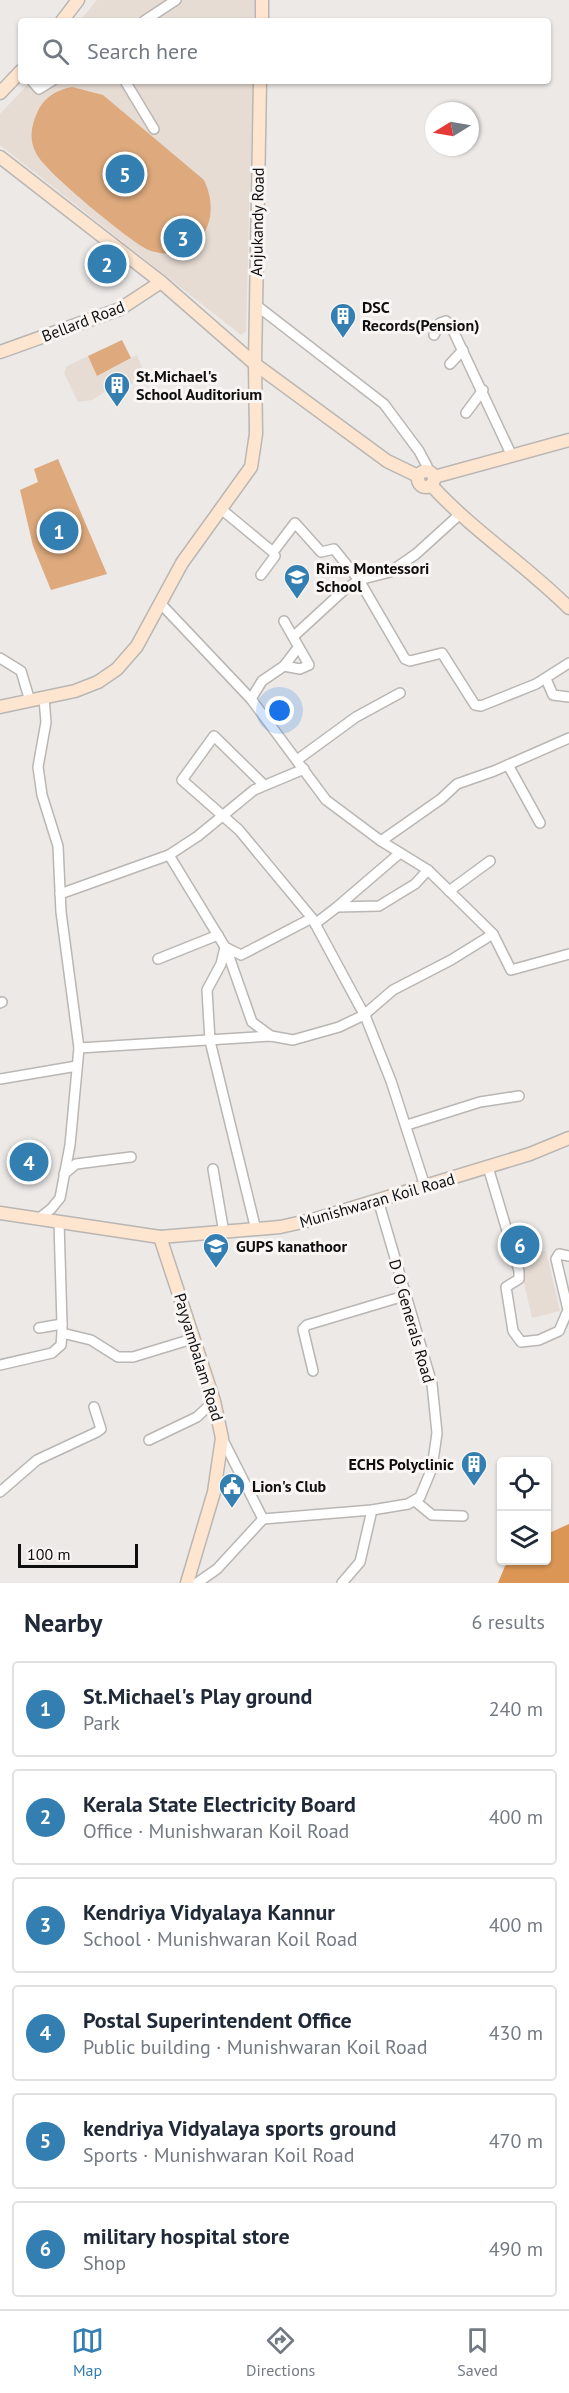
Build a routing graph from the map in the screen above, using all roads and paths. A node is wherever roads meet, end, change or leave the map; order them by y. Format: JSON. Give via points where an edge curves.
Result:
{"nodes":[{"id":1,"x":78,"y":0,"type":"edge"},
{"id":2,"x":176,"y":0,"type":"edge"},
{"id":3,"x":262,"y":0,"type":"edge"},
{"id":4,"x":64,"y":18,"type":"edge"},
{"id":5,"x":149,"y":18,"type":"edge"},
{"id":6,"x":262,"y":18,"type":"edge"},
{"id":7,"x":18,"y":74,"type":"edge"},
{"id":8,"x":35,"y":84,"type":"edge"},
{"id":9,"x":46,"y":84,"type":"edge"},
{"id":10,"x":127,"y":84,"type":"edge"},
{"id":11,"x":260,"y":84,"type":"edge"},
{"id":12,"x":0,"y":93,"type":"edge"},
{"id":13,"x":154,"y":129,"type":"dead end"},
{"id":14,"x":0,"y":157,"type":"edge"},
{"id":15,"x":161,"y":282,"type":"junction"},
{"id":16,"x":256,"y":305,"type":"junction"},
{"id":17,"x":434,"y":335,"type":"dead end"},
{"id":18,"x":463,"y":350,"type":"junction"},
{"id":19,"x":0,"y":352,"type":"edge"},
{"id":20,"x":255,"y":364,"type":"junction"},
{"id":21,"x":450,"y":364,"type":"dead end"},
{"id":22,"x":483,"y":390,"type":"junction"},
{"id":23,"x":466,"y":412,"type":"dead end"},
{"id":24,"x":569,"y":440,"type":"edge"},
{"id":25,"x":512,"y":456,"type":"junction"},
{"id":26,"x":427,"y":477,"type":"junction"},
{"id":27,"x":221,"y":509,"type":"junction"},
{"id":28,"x":459,"y":515,"type":"junction"},
{"id":29,"x":273,"y":552,"type":"junction"},
{"id":30,"x":261,"y":575,"type":"dead end"},
{"id":31,"x":359,"y":580,"type":"junction"},
{"id":32,"x":161,"y":603,"type":"junction"},
{"id":33,"x":569,"y":608,"type":"edge"},
{"id":34,"x":284,"y":621,"type":"dead end"},
{"id":35,"x":294,"y":636,"type":"junction"},
{"id":36,"x":297,"y":649,"type":"junction"},
{"id":37,"x":0,"y":658,"type":"edge"},
{"id":38,"x":569,"y":663,"type":"edge"},
{"id":39,"x":284,"y":666,"type":"junction"},
{"id":40,"x":546,"y":679,"type":"junction"},
{"id":41,"x":400,"y":693,"type":"dead end"},
{"id":42,"x":569,"y":697,"type":"edge"},
{"id":43,"x":44,"y":699,"type":"junction"},
{"id":44,"x":251,"y":699,"type":"junction"},
{"id":45,"x":30,"y":701,"type":"junction"},
{"id":46,"x":0,"y":707,"type":"edge"},
{"id":47,"x":569,"y":738,"type":"edge"},
{"id":48,"x":297,"y":760,"type":"junction"},
{"id":49,"x":508,"y":765,"type":"junction"},
{"id":50,"x":304,"y":769,"type":"junction"},
{"id":51,"x":263,"y":784,"type":"junction"},
{"id":52,"x":223,"y":816,"type":"junction"},
{"id":53,"x":540,"y":823,"type":"dead end"},
{"id":54,"x":381,"y":841,"type":"junction"},
{"id":55,"x":400,"y":853,"type":"junction"},
{"id":56,"x":169,"y":855,"type":"junction"},
{"id":57,"x":490,"y":861,"type":"dead end"},
{"id":58,"x":428,"y":870,"type":"junction"},
{"id":59,"x":449,"y":891,"type":"junction"},
{"id":60,"x":60,"y":894,"type":"junction"},
{"id":61,"x":337,"y":907,"type":"junction"},
{"id":62,"x":314,"y":921,"type":"junction"},
{"id":63,"x":493,"y":934,"type":"junction"},
{"id":64,"x":218,"y":935,"type":"junction"},
{"id":65,"x":225,"y":947,"type":"junction"},
{"id":66,"x":569,"y":954,"type":"edge"},
{"id":67,"x":158,"y":959,"type":"dead end"},
{"id":68,"x":364,"y":1015,"type":"junction"},
{"id":69,"x":271,"y":1036,"type":"junction"},
{"id":70,"x":210,"y":1041,"type":"junction"},
{"id":71,"x":79,"y":1048,"type":"junction"},
{"id":72,"x":77,"y":1066,"type":"junction"},
{"id":73,"x":0,"y":1079,"type":"edge"},
{"id":74,"x":519,"y":1096,"type":"dead end"},
{"id":75,"x":407,"y":1125,"type":"junction"},
{"id":76,"x":569,"y":1138,"type":"edge"},
{"id":77,"x":131,"y":1157,"type":"dead end"},
{"id":78,"x":488,"y":1167,"type":"junction"},
{"id":79,"x":213,"y":1169,"type":"dead end"},
{"id":80,"x":64,"y":1174,"type":"junction"},
{"id":81,"x":425,"y":1186,"type":"junction"},
{"id":82,"x":378,"y":1200,"type":"junction"},
{"id":83,"x":0,"y":1213,"type":"edge"},
{"id":84,"x":38,"y":1219,"type":"junction"},
{"id":85,"x":59,"y":1222,"type":"junction"},
{"id":86,"x":256,"y":1230,"type":"junction"},
{"id":87,"x":224,"y":1233,"type":"junction"},
{"id":88,"x":160,"y":1237,"type":"junction"},
{"id":89,"x":569,"y":1256,"type":"edge"},
{"id":90,"x":404,"y":1296,"type":"junction"},
{"id":91,"x":39,"y":1328,"type":"dead end"},
{"id":92,"x":62,"y":1328,"type":"junction"},
{"id":93,"x":192,"y":1339,"type":"junction"},
{"id":94,"x":0,"y":1365,"type":"edge"},
{"id":95,"x":313,"y":1371,"type":"dead end"},
{"id":96,"x":214,"y":1401,"type":"junction"},
{"id":97,"x":94,"y":1407,"type":"dead end"},
{"id":98,"x":222,"y":1438,"type":"junction"},
{"id":99,"x":149,"y":1440,"type":"dead end"},
{"id":100,"x":0,"y":1492,"type":"edge"},
{"id":101,"x":415,"y":1501,"type":"junction"},
{"id":102,"x":372,"y":1510,"type":"junction"},
{"id":103,"x":463,"y":1516,"type":"dead end"},
{"id":104,"x":263,"y":1519,"type":"junction"},
{"id":105,"x":187,"y":1583,"type":"edge"},
{"id":106,"x":197,"y":1583,"type":"edge"},
{"id":107,"x":342,"y":1583,"type":"edge"}],
"edges":[{"from":1,"to":4,"type":"main road"},
{"from":2,"to":5,"type":"street"},
{"from":3,"to":6,"type":"main road"},
{"from":7,"to":12,"type":"main road"},
{"from":8,"to":9,"type":"street","via":[[39,89]]},
{"from":10,"to":13,"type":"street"},
{"from":11,"to":16,"type":"main road","name":"Anjukandy Road"},
{"from":14,"to":15,"type":"main road"},
{"from":15,"to":19,"type":"main road","name":"Bellard Road","via":[[120,309]]},
{"from":15,"to":20,"type":"main road"},
{"from":16,"to":20,"type":"main road","name":"Anjukandy Road"},
{"from":16,"to":26,"type":"street","via":[[384,404],[419,451],[427,466]]},
{"from":17,"to":18,"type":"street","via":[[440,322],[446,321]]},
{"from":18,"to":21,"type":"street"},
{"from":18,"to":22,"type":"street"},
{"from":20,"to":26,"type":"main road","via":[[387,461]]},
{"from":20,"to":27,"type":"main road","name":"Anjukandy Road","via":[[254,461]]},
{"from":22,"to":23,"type":"street"},
{"from":22,"to":25,"type":"street"},
{"from":24,"to":25,"type":"main road"},
{"from":25,"to":26,"type":"main road"},
{"from":26,"to":28,"type":"main road"},
{"from":27,"to":29,"type":"street"},
{"from":27,"to":32,"type":"main road","name":"Anjukandy Road","via":[[182,563]]},
{"from":28,"to":31,"type":"street","via":[[390,572]]},
{"from":28,"to":33,"type":"main road"},
{"from":29,"to":30,"type":"street","via":[[275,556]]},
{"from":29,"to":31,"type":"street","via":[[295,523],[321,552],[334,549]]},
{"from":31,"to":35,"type":"street"},
{"from":31,"to":40,"type":"street","via":[[405,659],[442,653],[475,705],[481,706]]},
{"from":32,"to":43,"type":"main road","name":"Anjukandy Road","via":[[137,646],[109,676]]},
{"from":32,"to":44,"type":"street"},
{"from":34,"to":35,"type":"street"},
{"from":35,"to":36,"type":"street"},
{"from":36,"to":39,"type":"street"},
{"from":36,"to":39,"type":"street","via":[[309,667]]},
{"from":37,"to":45,"type":"street","via":[[21,671]]},
{"from":38,"to":40,"type":"street"},
{"from":39,"to":44,"type":"street","via":[[262,681]]},
{"from":40,"to":42,"type":"street","via":[[553,695]]},
{"from":41,"to":48,"type":"street","via":[[356,717]]},
{"from":43,"to":45,"type":"main road","name":"Anjukandy Road"},
{"from":43,"to":60,"type":"street","via":[[46,722],[38,767],[58,846]]},
{"from":44,"to":48,"type":"street"},
{"from":45,"to":46,"type":"main road","name":"Anjukandy Road"},
{"from":47,"to":49,"type":"street"},
{"from":48,"to":50,"type":"street"},
{"from":49,"to":53,"type":"street"},
{"from":49,"to":54,"type":"street","via":[[457,784]]},
{"from":50,"to":51,"type":"street"},
{"from":50,"to":54,"type":"street","via":[[326,800]]},
{"from":51,"to":52,"type":"street"},
{"from":51,"to":52,"type":"street","via":[[214,736],[182,780]]},
{"from":52,"to":56,"type":"street"},
{"from":52,"to":62,"type":"street"},
{"from":54,"to":55,"type":"street"},
{"from":55,"to":58,"type":"street"},
{"from":55,"to":61,"type":"street"},
{"from":56,"to":60,"type":"street"},
{"from":56,"to":64,"type":"street"},
{"from":57,"to":59,"type":"street"},
{"from":58,"to":59,"type":"street"},
{"from":58,"to":61,"type":"street","via":[[415,884],[379,906]]},
{"from":59,"to":63,"type":"street"},
{"from":60,"to":71,"type":"street"},
{"from":61,"to":62,"type":"street"},
{"from":62,"to":65,"type":"street","via":[[241,955]]},
{"from":62,"to":68,"type":"street"},
{"from":63,"to":66,"type":"street","via":[[511,970]]},
{"from":63,"to":68,"type":"street","via":[[393,990]]},
{"from":64,"to":65,"type":"street"},
{"from":64,"to":67,"type":"street"},
{"from":65,"to":69,"type":"street","via":[[252,1022]]},
{"from":65,"to":70,"type":"street","via":[[207,990]]},
{"from":68,"to":69,"type":"street","via":[[339,1027],[293,1040]]},
{"from":68,"to":75,"type":"street"},
{"from":69,"to":70,"type":"street"},
{"from":70,"to":71,"type":"street"},
{"from":70,"to":86,"type":"street"},
{"from":71,"to":72,"type":"street"},
{"from":72,"to":73,"type":"street"},
{"from":72,"to":80,"type":"street"},
{"from":74,"to":75,"type":"street","via":[[480,1102]]},
{"from":75,"to":81,"type":"street"},
{"from":76,"to":78,"type":"main road","name":"Munishwaran Koil Road"},
{"from":77,"to":80,"type":"street","via":[[76,1164]]},
{"from":78,"to":81,"type":"main road","name":"Munishwaran Koil Road"},
{"from":78,"to":89,"type":"street","via":[[519,1271],[519,1279],[506,1287],[513,1331],[520,1342],[539,1340],[559,1331],[568,1311],[556,1259],[559,1254]]},
{"from":79,"to":87,"type":"street"},
{"from":80,"to":84,"type":"street","via":[[60,1198]]},
{"from":81,"to":82,"type":"main road","name":"Munishwaran Koil Road"},
{"from":82,"to":86,"type":"main road","name":"Munishwaran Koil Road","via":[[316,1219]]},
{"from":82,"to":90,"type":"street","name":"D O Generals Road"},
{"from":83,"to":84,"type":"main road","name":"Munishwaran Koil Road"},
{"from":84,"to":85,"type":"main road","name":"Munishwaran Koil Road"},
{"from":85,"to":88,"type":"main road","name":"Munishwaran Koil Road"},
{"from":85,"to":92,"type":"street"},
{"from":86,"to":87,"type":"main road","name":"Munishwaran Koil Road"},
{"from":87,"to":88,"type":"main road","name":"Munishwaran Koil Road"},
{"from":88,"to":93,"type":"main road","name":"Payyambalam Road"},
{"from":90,"to":95,"type":"street","via":[[307,1325],[303,1329]]},
{"from":90,"to":101,"type":"street","name":"D O Generals Road","via":[[432,1384],[437,1433],[432,1468]]},
{"from":91,"to":92,"type":"street"},
{"from":92,"to":93,"type":"street","via":[[118,1357],[160,1350]]},
{"from":92,"to":94,"type":"street","via":[[61,1345],[52,1353]]},
{"from":93,"to":96,"type":"main road","name":"Payyambalam Road"},
{"from":96,"to":98,"type":"main road","name":"Payyambalam Road"},
{"from":96,"to":99,"type":"street","via":[[197,1417]]},
{"from":97,"to":100,"type":"street","via":[[101,1429],[37,1460]]},
{"from":98,"to":104,"type":"street"},
{"from":98,"to":105,"type":"main road","name":"Payyambalam Road","via":[[214,1492]]},
{"from":101,"to":102,"type":"street"},
{"from":101,"to":103,"type":"street","via":[[432,1515]]},
{"from":102,"to":104,"type":"street"},
{"from":102,"to":107,"type":"street","via":[[360,1562]]},
{"from":104,"to":106,"type":"street","via":[[217,1569]]}]}
